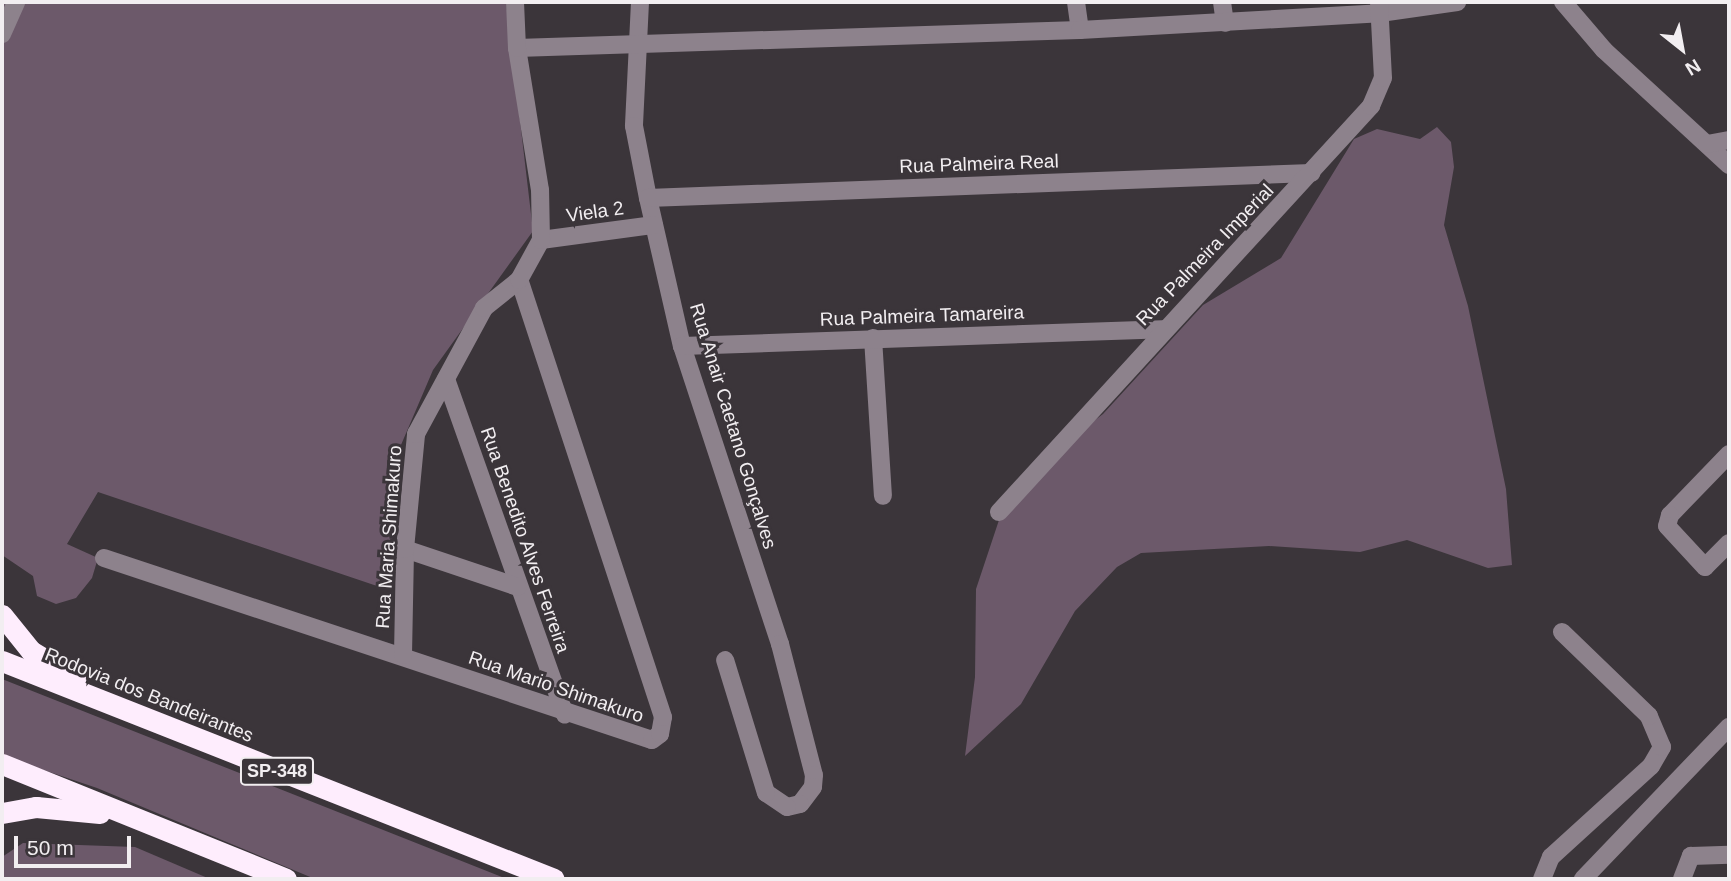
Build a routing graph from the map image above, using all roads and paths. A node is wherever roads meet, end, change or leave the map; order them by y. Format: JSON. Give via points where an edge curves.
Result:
{"nodes":[{"id":1,"x":16,"y":2,"type":"edge"},
{"id":2,"x":515,"y":2,"type":"edge"},
{"id":3,"x":639,"y":2,"type":"edge"},
{"id":4,"x":1076,"y":2,"type":"edge"},
{"id":5,"x":1222,"y":2,"type":"edge"},
{"id":6,"x":1457,"y":2,"type":"edge"},
{"id":7,"x":1563,"y":2,"type":"edge"},
{"id":8,"x":1380,"y":7,"type":"edge"},
{"id":9,"x":1225,"y":23,"type":"junction"},
{"id":10,"x":1080,"y":30,"type":"junction"},
{"id":11,"x":2,"y":34,"type":"edge"},
{"id":12,"x":638,"y":46,"type":"junction"},
{"id":13,"x":517,"y":48,"type":"junction"},
{"id":14,"x":1729,"y":140,"type":"edge"},
{"id":15,"x":1707,"y":144,"type":"junction"},
{"id":16,"x":1729,"y":165,"type":"edge"},
{"id":17,"x":1312,"y":173,"type":"junction"},
{"id":18,"x":648,"y":198,"type":"junction"},
{"id":19,"x":654,"y":225,"type":"junction"},
{"id":20,"x":541,"y":240,"type":"junction"},
{"id":21,"x":519,"y":280,"type":"junction"},
{"id":22,"x":1163,"y":329,"type":"junction"},
{"id":23,"x":873,"y":338,"type":"junction"},
{"id":24,"x":682,"y":345,"type":"junction"},
{"id":25,"x":446,"y":379,"type":"junction"},
{"id":26,"x":1729,"y":454,"type":"edge"},
{"id":27,"x":883,"y":496,"type":"dead end"},
{"id":28,"x":999,"y":512,"type":"dead end"},
{"id":29,"x":1729,"y":543,"type":"edge"},
{"id":30,"x":405,"y":549,"type":"junction"},
{"id":31,"x":104,"y":558,"type":"dead end"},
{"id":32,"x":518,"y":587,"type":"junction"},
{"id":33,"x":2,"y":615,"type":"edge"},
{"id":34,"x":1562,"y":632,"type":"dead end"},
{"id":35,"x":403,"y":655,"type":"junction"},
{"id":36,"x":725,"y":660,"type":"dead end"},
{"id":37,"x":2,"y":661,"type":"edge"},
{"id":38,"x":565,"y":715,"type":"junction"},
{"id":39,"x":1729,"y":727,"type":"edge"},
{"id":40,"x":173,"y":730,"type":"junction"},
{"id":41,"x":2,"y":764,"type":"edge"},
{"id":42,"x":2,"y":813,"type":"edge"},
{"id":43,"x":136,"y":819,"type":"junction"},
{"id":44,"x":1729,"y":855,"type":"edge"},
{"id":45,"x":1590,"y":878,"type":"edge"},
{"id":46,"x":286,"y":879,"type":"edge"},
{"id":47,"x":554,"y":879,"type":"edge"},
{"id":48,"x":1542,"y":879,"type":"edge"},
{"id":49,"x":1682,"y":879,"type":"edge"}],
"edges":[{"from":1,"to":11,"type":"street"},
{"from":2,"to":13,"type":"street","name":"Rua Maria Shimakuro"},
{"from":3,"to":12,"type":"street","name":"Rua Anair Caetano Gonçalves"},
{"from":4,"to":10,"type":"street"},
{"from":5,"to":9,"type":"street"},
{"from":6,"to":8,"type":"street"},
{"from":7,"to":15,"type":"street","via":[[1604,50]]},
{"from":8,"to":9,"type":"street"},
{"from":8,"to":17,"type":"street","name":"Rua Palmeira Imperial","via":[[1382,78],[1371,106]]},
{"from":9,"to":10,"type":"street"},
{"from":10,"to":12,"type":"street"},
{"from":12,"to":13,"type":"street"},
{"from":12,"to":18,"type":"street","name":"Rua Anair Caetano Gonçalves","via":[[634,126]]},
{"from":13,"to":20,"type":"street","name":"Rua Maria Shimakuro","via":[[540,190]]},
{"from":14,"to":15,"type":"street"},
{"from":15,"to":16,"type":"street"},
{"from":17,"to":18,"type":"street","name":"Rua Palmeira Real"},
{"from":17,"to":22,"type":"street","name":"Rua Palmeira Imperial"},
{"from":18,"to":19,"type":"street","name":"Rua Anair Caetano Gonçalves"},
{"from":19,"to":20,"type":"street","name":"Viela 2"},
{"from":19,"to":24,"type":"street","name":"Rua Anair Caetano Gonçalves"},
{"from":20,"to":21,"type":"street","name":"Rua Maria Shimakuro"},
{"from":21,"to":25,"type":"street","name":"Rua Maria Shimakuro","via":[[484,308]]},
{"from":21,"to":38,"type":"street","name":"Rua Mario Shimakuro","via":[[663,726],[652,740],[641,740]]},
{"from":22,"to":23,"type":"street","name":"Rua Palmeira Tamareira"},
{"from":22,"to":28,"type":"street","name":"Rua Palmeira Imperial"},
{"from":23,"to":24,"type":"street","name":"Rua Palmeira Tamareira"},
{"from":23,"to":27,"type":"street"},
{"from":24,"to":36,"type":"street","name":"Rua Anair Caetano Gonçalves","via":[[780,644],[814,775],[813,787],[800,804],[787,807],[766,793]]},
{"from":25,"to":30,"type":"street","name":"Rua Maria Shimakuro","via":[[416,434]]},
{"from":25,"to":32,"type":"street","name":"Rua Benedito Alves Ferreira"},
{"from":26,"to":29,"type":"street","via":[[1670,515],[1667,526],[1705,567]]},
{"from":30,"to":32,"type":"street"},
{"from":30,"to":35,"type":"street","name":"Rua Maria Shimakuro"},
{"from":31,"to":35,"type":"street","name":"Rua Mario Shimakuro","via":[[252,611]]},
{"from":32,"to":38,"type":"street","name":"Rua Benedito Alves Ferreira"},
{"from":33,"to":40,"type":"highway","via":[[31,651],[51,665]]},
{"from":34,"to":48,"type":"street","via":[[1650,716],[1662,747],[1651,766],[1551,857]]},
{"from":35,"to":38,"type":"street","name":"Rua Mario Shimakuro"},
{"from":37,"to":40,"type":"highway","name":"Rodovia dos Bandeirantes","number":"SP-348"},
{"from":39,"to":45,"type":"street"},
{"from":40,"to":47,"type":"highway","name":"Rodovia dos Bandeirantes","number":"SP-348"},
{"from":41,"to":43,"type":"highway"},
{"from":42,"to":43,"type":"highway","via":[[36,807]]},
{"from":43,"to":46,"type":"highway"},
{"from":44,"to":49,"type":"street","via":[[1690,856]]}]}
